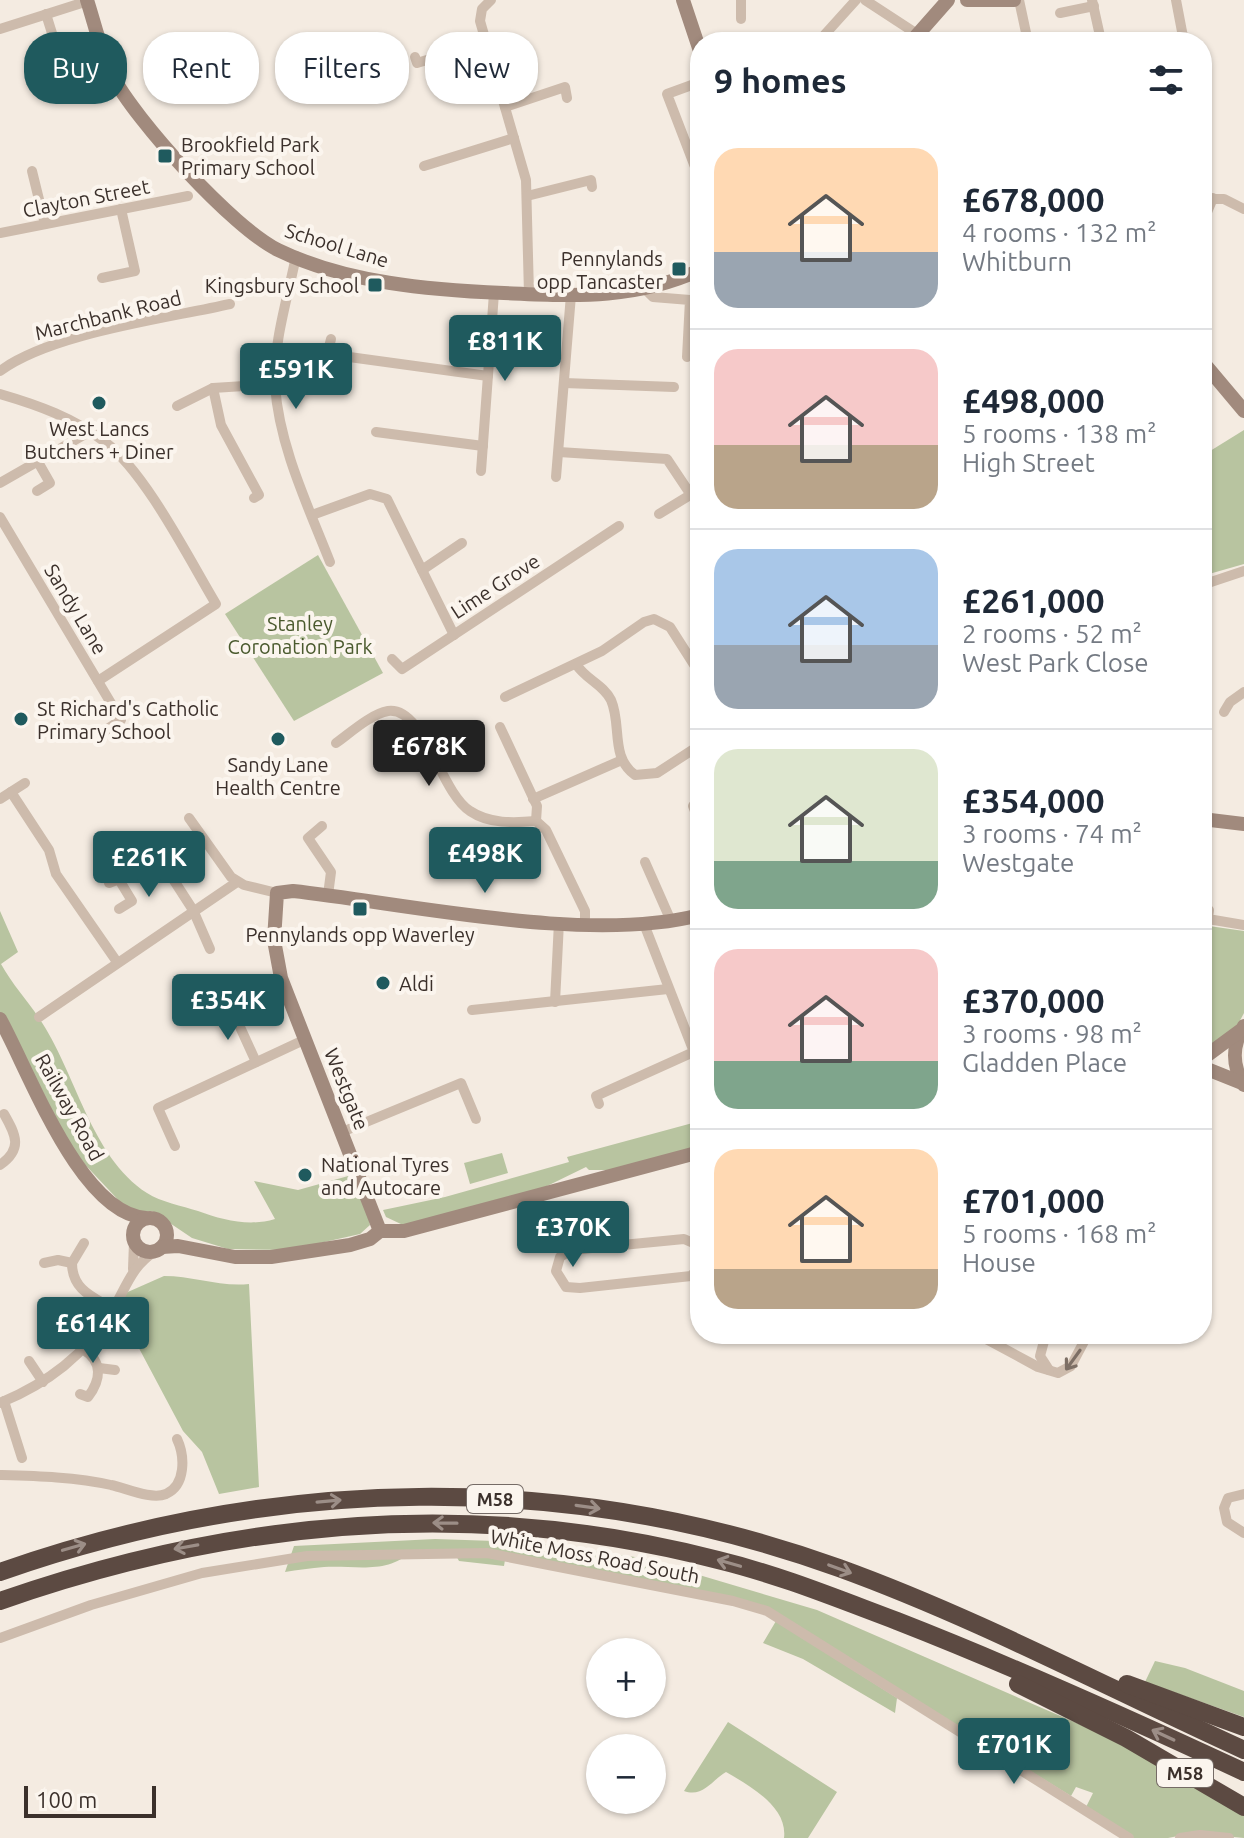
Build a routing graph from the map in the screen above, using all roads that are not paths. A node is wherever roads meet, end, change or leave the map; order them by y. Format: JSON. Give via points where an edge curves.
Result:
{"nodes":[{"id":1,"x":88,"y":0,"type":"edge"},
{"id":2,"x":491,"y":0,"type":"edge"},
{"id":3,"x":683,"y":0,"type":"edge"},
{"id":4,"x":741,"y":0,"type":"edge"},
{"id":5,"x":856,"y":0,"type":"edge"},
{"id":6,"x":865,"y":0,"type":"edge"},
{"id":7,"x":948,"y":0,"type":"edge"},
{"id":8,"x":967,"y":0,"type":"edge"},
{"id":9,"x":1017,"y":0,"type":"edge"},
{"id":10,"x":1176,"y":0,"type":"edge"},
{"id":11,"x":1093,"y":3,"type":"edge"},
{"id":12,"x":1060,"y":13,"type":"dead end"},
{"id":13,"x":46,"y":14,"type":"junction"},
{"id":14,"x":741,"y":19,"type":"dead end"},
{"id":15,"x":0,"y":29,"type":"edge"},
{"id":16,"x":52,"y":32,"type":"edge"},
{"id":17,"x":483,"y":32,"type":"edge"},
{"id":18,"x":694,"y":32,"type":"edge"},
{"id":19,"x":827,"y":32,"type":"edge"},
{"id":20,"x":906,"y":32,"type":"edge"},
{"id":21,"x":919,"y":32,"type":"edge"},
{"id":22,"x":1025,"y":32,"type":"edge"},
{"id":23,"x":1099,"y":32,"type":"edge"},
{"id":24,"x":1182,"y":32,"type":"edge"},
{"id":25,"x":415,"y":57,"type":"dead end"},
{"id":26,"x":425,"y":61,"type":"edge"},
{"id":27,"x":690,"y":86,"type":"edge"},
{"id":28,"x":567,"y":98,"type":"dead end"},
{"id":29,"x":504,"y":104,"type":"edge"},
{"id":30,"x":505,"y":107,"type":"junction"},
{"id":31,"x":514,"y":138,"type":"junction"},
{"id":32,"x":690,"y":154,"type":"edge"},
{"id":33,"x":424,"y":166,"type":"dead end"},
{"id":34,"x":32,"y":171,"type":"dead end"},
{"id":35,"x":177,"y":184,"type":"dead end"},
{"id":36,"x":592,"y":187,"type":"dead end"},
{"id":37,"x":527,"y":196,"type":"junction"},
{"id":38,"x":1212,"y":200,"type":"edge"},
{"id":39,"x":121,"y":209,"type":"junction"},
{"id":40,"x":1244,"y":209,"type":"edge"},
{"id":41,"x":45,"y":224,"type":"junction"},
{"id":42,"x":0,"y":233,"type":"edge"},
{"id":43,"x":296,"y":256,"type":"junction"},
{"id":44,"x":690,"y":274,"type":"edge"},
{"id":45,"x":102,"y":278,"type":"dead end"},
{"id":46,"x":646,"y":290,"type":"junction"},
{"id":47,"x":494,"y":293,"type":"junction"},
{"id":48,"x":529,"y":294,"type":"junction"},
{"id":49,"x":571,"y":295,"type":"junction"},
{"id":50,"x":230,"y":304,"type":"dead end"},
{"id":51,"x":331,"y":339,"type":"dead end"},
{"id":52,"x":687,"y":357,"type":"dead end"},
{"id":53,"x":0,"y":371,"type":"edge"},
{"id":54,"x":1212,"y":373,"type":"edge"},
{"id":55,"x":488,"y":376,"type":"junction"},
{"id":56,"x":564,"y":383,"type":"junction"},
{"id":57,"x":275,"y":384,"type":"junction"},
{"id":58,"x":674,"y":387,"type":"dead end"},
{"id":59,"x":213,"y":388,"type":"junction"},
{"id":60,"x":0,"y":394,"type":"edge"},
{"id":61,"x":177,"y":406,"type":"dead end"},
{"id":62,"x":1244,"y":411,"type":"edge"},
{"id":63,"x":89,"y":432,"type":"junction"},
{"id":64,"x":376,"y":432,"type":"dead end"},
{"id":65,"x":483,"y":446,"type":"junction"},
{"id":66,"x":559,"y":452,"type":"junction"},
{"id":67,"x":38,"y":462,"type":"junction"},
{"id":68,"x":481,"y":471,"type":"dead end"},
{"id":69,"x":556,"y":477,"type":"dead end"},
{"id":70,"x":0,"y":483,"type":"edge"},
{"id":71,"x":690,"y":486,"type":"edge"},
{"id":72,"x":37,"y":491,"type":"dead end"},
{"id":73,"x":690,"y":495,"type":"edge"},
{"id":74,"x":254,"y":498,"type":"dead end"},
{"id":75,"x":659,"y":514,"type":"dead end"},
{"id":76,"x":312,"y":515,"type":"junction"},
{"id":77,"x":0,"y":517,"type":"edge"},
{"id":78,"x":619,"y":526,"type":"dead end"},
{"id":79,"x":462,"y":543,"type":"dead end"},
{"id":80,"x":330,"y":562,"type":"dead end"},
{"id":81,"x":422,"y":570,"type":"junction"},
{"id":82,"x":1244,"y":571,"type":"edge"},
{"id":83,"x":1212,"y":582,"type":"edge"},
{"id":84,"x":454,"y":635,"type":"junction"},
{"id":85,"x":690,"y":658,"type":"edge"},
{"id":86,"x":392,"y":659,"type":"dead end"},
{"id":87,"x":576,"y":664,"type":"junction"},
{"id":88,"x":98,"y":681,"type":"junction"},
{"id":89,"x":1244,"y":692,"type":"edge"},
{"id":90,"x":505,"y":697,"type":"dead end"},
{"id":91,"x":1228,"y":711,"type":"dead end"},
{"id":92,"x":500,"y":727,"type":"dead end"},
{"id":93,"x":94,"y":738,"type":"dead end"},
{"id":94,"x":336,"y":743,"type":"dead end"},
{"id":95,"x":690,"y":751,"type":"edge"},
{"id":96,"x":622,"y":760,"type":"junction"},
{"id":97,"x":25,"y":783,"type":"dead end"},
{"id":98,"x":11,"y":792,"type":"junction"},
{"id":99,"x":0,"y":799,"type":"edge"},
{"id":100,"x":533,"y":799,"type":"junction"},
{"id":101,"x":189,"y":818,"type":"dead end"},
{"id":102,"x":1212,"y":820,"type":"edge"},
{"id":103,"x":536,"y":821,"type":"junction"},
{"id":104,"x":1244,"y":824,"type":"edge"},
{"id":105,"x":322,"y":826,"type":"dead end"},
{"id":106,"x":645,"y":862,"type":"dead end"},
{"id":107,"x":237,"y":882,"type":"junction"},
{"id":108,"x":277,"y":893,"type":"junction"},
{"id":109,"x":328,"y":895,"type":"junction"},
{"id":110,"x":119,"y":909,"type":"dead end"},
{"id":111,"x":193,"y":910,"type":"junction"},
{"id":112,"x":690,"y":917,"type":"edge"},
{"id":113,"x":1212,"y":920,"type":"edge"},
{"id":114,"x":671,"y":921,"type":"junction"},
{"id":115,"x":559,"y":922,"type":"junction"},
{"id":116,"x":585,"y":923,"type":"junction"},
{"id":117,"x":644,"y":924,"type":"junction"},
{"id":118,"x":1244,"y":925,"type":"edge"},
{"id":119,"x":210,"y":949,"type":"dead end"},
{"id":120,"x":117,"y":962,"type":"junction"},
{"id":121,"x":668,"y":989,"type":"junction"},
{"id":122,"x":208,"y":1000,"type":"dead end"},
{"id":123,"x":555,"y":1002,"type":"junction"},
{"id":124,"x":472,"y":1010,"type":"dead end"},
{"id":125,"x":39,"y":1017,"type":"dead end"},
{"id":126,"x":0,"y":1019,"type":"edge"},
{"id":127,"x":1242,"y":1028,"type":"edge"},
{"id":128,"x":690,"y":1036,"type":"edge"},
{"id":129,"x":306,"y":1039,"type":"junction"},
{"id":130,"x":1212,"y":1051,"type":"edge"},
{"id":131,"x":690,"y":1054,"type":"edge"},
{"id":132,"x":256,"y":1062,"type":"junction"},
{"id":133,"x":1212,"y":1071,"type":"edge"},
{"id":134,"x":1243,"y":1084,"type":"edge"},
{"id":135,"x":599,"y":1104,"type":"dead end"},
{"id":136,"x":4,"y":1114,"type":"dead end"},
{"id":137,"x":476,"y":1119,"type":"dead end"},
{"id":138,"x":342,"y":1132,"type":"junction"},
{"id":139,"x":175,"y":1146,"type":"dead end"},
{"id":140,"x":690,"y":1155,"type":"edge"},
{"id":141,"x":0,"y":1165,"type":"edge"},
{"id":142,"x":115,"y":1207,"type":"junction"},
{"id":143,"x":146,"y":1218,"type":"junction"},
{"id":144,"x":165,"y":1228,"type":"junction"},
{"id":145,"x":380,"y":1231,"type":"junction"},
{"id":146,"x":133,"y":1239,"type":"junction"},
{"id":147,"x":690,"y":1242,"type":"edge"},
{"id":148,"x":84,"y":1243,"type":"dead end"},
{"id":149,"x":158,"y":1249,"type":"junction"},
{"id":150,"x":197,"y":1249,"type":"junction"},
{"id":151,"x":44,"y":1263,"type":"dead end"},
{"id":152,"x":72,"y":1263,"type":"junction"},
{"id":153,"x":132,"y":1271,"type":"junction"},
{"id":154,"x":690,"y":1277,"type":"edge"},
{"id":155,"x":113,"y":1309,"type":"junction"},
{"id":156,"x":997,"y":1344,"type":"edge"},
{"id":157,"x":1036,"y":1344,"type":"edge"},
{"id":158,"x":1042,"y":1344,"type":"edge"},
{"id":159,"x":1082,"y":1344,"type":"edge"},
{"id":160,"x":84,"y":1350,"type":"junction"},
{"id":161,"x":1013,"y":1352,"type":"junction"},
{"id":162,"x":29,"y":1361,"type":"dead end"},
{"id":163,"x":99,"y":1368,"type":"junction"},
{"id":164,"x":115,"y":1370,"type":"dead end"},
{"id":165,"x":1049,"y":1370,"type":"junction"},
{"id":166,"x":43,"y":1382,"type":"junction"},
{"id":167,"x":86,"y":1398,"type":"dead end"},
{"id":168,"x":2,"y":1402,"type":"edge"},
{"id":169,"x":176,"y":1437,"type":"dead end"},
{"id":170,"x":22,"y":1458,"type":"dead end"},
{"id":171,"x":0,"y":1475,"type":"edge"},
{"id":172,"x":1244,"y":1494,"type":"edge"},
{"id":173,"x":1244,"y":1533,"type":"edge"},
{"id":174,"x":0,"y":1572,"type":"edge"},
{"id":175,"x":804,"y":1585,"type":"junction"},
{"id":176,"x":0,"y":1601,"type":"edge"},
{"id":177,"x":979,"y":1627,"type":"junction"},
{"id":178,"x":0,"y":1638,"type":"edge"},
{"id":179,"x":1244,"y":1727,"type":"edge"},
{"id":180,"x":1244,"y":1750,"type":"edge"},
{"id":181,"x":1244,"y":1772,"type":"edge"},
{"id":182,"x":1244,"y":1807,"type":"edge"},
{"id":183,"x":1129,"y":1838,"type":"edge"},
{"id":184,"x":1180,"y":1838,"type":"edge"},
{"id":185,"x":1229,"y":1838,"type":"edge"}],
"edges":[{"from":1,"to":13,"type":"street"},
{"from":1,"to":43,"type":"street","name":"School Lane","via":[[113,77],[142,117],[221,205],[269,245]]},
{"from":2,"to":17,"type":"street","via":[[482,9]]},
{"from":3,"to":18,"type":"street"},
{"from":4,"to":14,"type":"street"},
{"from":5,"to":19,"type":"street"},
{"from":6,"to":20,"type":"street"},
{"from":7,"to":21,"type":"street"},
{"from":8,"to":9,"type":"street"},
{"from":9,"to":22,"type":"street"},
{"from":10,"to":24,"type":"street"},
{"from":11,"to":12,"type":"street"},
{"from":11,"to":23,"type":"street"},
{"from":13,"to":15,"type":"street"},
{"from":13,"to":16,"type":"street"},
{"from":25,"to":26,"type":"street","via":[[417,63]]},
{"from":27,"to":32,"type":"street","via":[[667,94]]},
{"from":28,"to":30,"type":"street","via":[[565,87]]},
{"from":29,"to":30,"type":"street"},
{"from":30,"to":31,"type":"street"},
{"from":31,"to":33,"type":"street"},
{"from":31,"to":37,"type":"street"},
{"from":34,"to":41,"type":"street"},
{"from":35,"to":39,"type":"street","name":"Clayton Street","via":[[184,197]]},
{"from":36,"to":37,"type":"street","via":[[591,180]]},
{"from":37,"to":48,"type":"street"},
{"from":38,"to":40,"type":"street"},
{"from":39,"to":41,"type":"street","name":"Clayton Street"},
{"from":39,"to":45,"type":"street","via":[[135,271]]},
{"from":41,"to":42,"type":"street","name":"Clayton Street"},
{"from":43,"to":47,"type":"street","name":"School Lane","via":[[367,278]]},
{"from":43,"to":57,"type":"street"},
{"from":44,"to":46,"type":"street","name":"School Lane"},
{"from":46,"to":49,"type":"street","name":"School Lane"},
{"from":46,"to":52,"type":"street","via":[[653,297],[690,300]]},
{"from":47,"to":48,"type":"street","name":"School Lane"},
{"from":47,"to":55,"type":"street"},
{"from":48,"to":49,"type":"street","name":"School Lane"},
{"from":49,"to":56,"type":"street"},
{"from":50,"to":53,"type":"street","name":"Marchbank Road","via":[[51,345]]},
{"from":51,"to":55,"type":"street","via":[[329,347],[342,356]]},
{"from":54,"to":62,"type":"street"},
{"from":55,"to":65,"type":"street"},
{"from":56,"to":58,"type":"street"},
{"from":56,"to":66,"type":"street"},
{"from":57,"to":59,"type":"street"},
{"from":57,"to":76,"type":"street","via":[[281,427]]},
{"from":59,"to":61,"type":"street"},
{"from":59,"to":74,"type":"street","via":[[221,425],[259,495]]},
{"from":60,"to":63,"type":"street","via":[[37,404]]},
{"from":63,"to":67,"type":"street"},
{"from":63,"to":88,"type":"street","via":[[107,443],[136,477],[216,604]]},
{"from":64,"to":65,"type":"street"},
{"from":65,"to":68,"type":"street"},
{"from":66,"to":69,"type":"street"},
{"from":66,"to":71,"type":"street","via":[[667,459]]},
{"from":67,"to":70,"type":"street"},
{"from":67,"to":72,"type":"street","via":[[50,483]]},
{"from":73,"to":75,"type":"street"},
{"from":76,"to":80,"type":"street"},
{"from":76,"to":81,"type":"street","via":[[365,495],[383,497],[393,506]]},
{"from":77,"to":88,"type":"street","name":"Sandy Lane"},
{"from":78,"to":84,"type":"street","name":"Lime Grove"},
{"from":79,"to":81,"type":"street"},
{"from":81,"to":84,"type":"street"},
{"from":82,"to":83,"type":"street"},
{"from":84,"to":86,"type":"street","name":"Lime Grove","via":[[402,669]]},
{"from":85,"to":87,"type":"street","via":[[670,627],[654,619]]},
{"from":87,"to":90,"type":"street"},
{"from":87,"to":96,"type":"street","via":[[612,702]]},
{"from":88,"to":93,"type":"street","name":"Sandy Lane","via":[[121,720]]},
{"from":89,"to":91,"type":"street"},
{"from":92,"to":100,"type":"street"},
{"from":94,"to":103,"type":"street","via":[[379,714],[406,713],[463,806],[497,821]]},
{"from":95,"to":96,"type":"street","via":[[646,777],[635,775]]},
{"from":96,"to":100,"type":"street"},
{"from":97,"to":98,"type":"street"},
{"from":98,"to":99,"type":"street"},
{"from":98,"to":120,"type":"street","via":[[49,850],[56,874]]},
{"from":100,"to":103,"type":"street"},
{"from":101,"to":107,"type":"street"},
{"from":102,"to":104,"type":"street"},
{"from":103,"to":116,"type":"street","via":[[550,837],[585,911]]},
{"from":105,"to":109,"type":"street","via":[[308,838],[331,872]]},
{"from":106,"to":114,"type":"street"},
{"from":107,"to":108,"type":"street"},
{"from":107,"to":111,"type":"street"},
{"from":108,"to":109,"type":"street"},
{"from":108,"to":129,"type":"street","name":"Westgate","via":[[275,953]]},
{"from":109,"to":115,"type":"street"},
{"from":110,"to":111,"type":"street","via":[[132,901],[113,880],[161,857]]},
{"from":111,"to":119,"type":"street"},
{"from":111,"to":120,"type":"street"},
{"from":112,"to":114,"type":"street"},
{"from":113,"to":118,"type":"street"},
{"from":114,"to":117,"type":"street"},
{"from":115,"to":116,"type":"street"},
{"from":115,"to":123,"type":"street"},
{"from":116,"to":117,"type":"street"},
{"from":117,"to":121,"type":"street"},
{"from":120,"to":125,"type":"street"},
{"from":121,"to":123,"type":"street"},
{"from":121,"to":128,"type":"street"},
{"from":122,"to":132,"type":"street","via":[[224,992]]},
{"from":123,"to":124,"type":"street"},
{"from":126,"to":142,"type":"street","name":"Railway Road","via":[[78,1166]]},
{"from":127,"to":130,"type":"street"},
{"from":127,"to":134,"type":"street","via":[[1234,1056]]},
{"from":129,"to":132,"type":"street"},
{"from":129,"to":138,"type":"street","name":"Westgate"},
{"from":131,"to":135,"type":"street","via":[[596,1096]]},
{"from":132,"to":139,"type":"street","via":[[158,1108]]},
{"from":133,"to":134,"type":"street"},
{"from":136,"to":141,"type":"street","via":[[16,1142],[14,1153]]},
{"from":137,"to":138,"type":"street","via":[[461,1083]]},
{"from":138,"to":145,"type":"street","name":"Westgate"},
{"from":140,"to":145,"type":"street","via":[[404,1231]]},
{"from":142,"to":143,"type":"street","name":"Railway Road","via":[[128,1216]]},
{"from":142,"to":146,"type":"street","name":"Railway Road"},
{"from":143,"to":144,"type":"street"},
{"from":143,"to":146,"type":"street","via":[[138,1223]]},
{"from":144,"to":149,"type":"street","via":[[167,1238]]},
{"from":144,"to":150,"type":"street"},
{"from":145,"to":150,"type":"street","via":[[350,1245],[292,1256],[235,1257]]},
{"from":146,"to":149,"type":"street","via":[[141,1250]]},
{"from":146,"to":153,"type":"street"},
{"from":147,"to":154,"type":"street","via":[[571,1250],[560,1257],[556,1271],[560,1283],[572,1288]]},
{"from":148,"to":152,"type":"street"},
{"from":149,"to":150,"type":"street"},
{"from":149,"to":153,"type":"street"},
{"from":151,"to":152,"type":"street"},
{"from":152,"to":155,"type":"street","via":[[78,1287]]},
{"from":153,"to":155,"type":"street"},
{"from":155,"to":160,"type":"street"},
{"from":156,"to":161,"type":"street"},
{"from":157,"to":161,"type":"street","via":[[1023,1353]]},
{"from":158,"to":165,"type":"street","via":[[1040,1356]]},
{"from":159,"to":165,"type":"street","one_way":true,"via":[[1067,1370]]},
{"from":160,"to":163,"type":"street"},
{"from":160,"to":166,"type":"street"},
{"from":161,"to":165,"type":"street"},
{"from":162,"to":166,"type":"street"},
{"from":163,"to":164,"type":"street"},
{"from":163,"to":167,"type":"street"},
{"from":166,"to":168,"type":"street"},
{"from":168,"to":170,"type":"street"},
{"from":169,"to":171,"type":"street","via":[[183,1467],[165,1495],[108,1484]]},
{"from":172,"to":173,"type":"street","via":[[1228,1498],[1224,1508],[1227,1522]]},
{"from":174,"to":177,"type":"highway","number":"M58","one_way":true,"via":[[209,1515],[358,1498],[468,1497],[584,1507],[727,1534],[839,1568]]},
{"from":175,"to":176,"type":"highway","number":"M58","one_way":true,"via":[[719,1560],[591,1535],[429,1523],[263,1533],[166,1551]]},
{"from":181,"to":175,"type":"highway","number":"M58","one_way":true,"via":[[952,1643]]},
{"from":175,"to":182,"type":"highway","number":"M58","via":[[1073,1709]]},
{"from":177,"to":179,"type":"highway"},
{"from":177,"to":180,"type":"highway","number":"M58"},
{"from":178,"to":183,"type":"street","name":"White Moss Road South","via":[[202,1573],[280,1559],[487,1553],[767,1611]]},
{"from":184,"to":185,"type":"street"}]}
